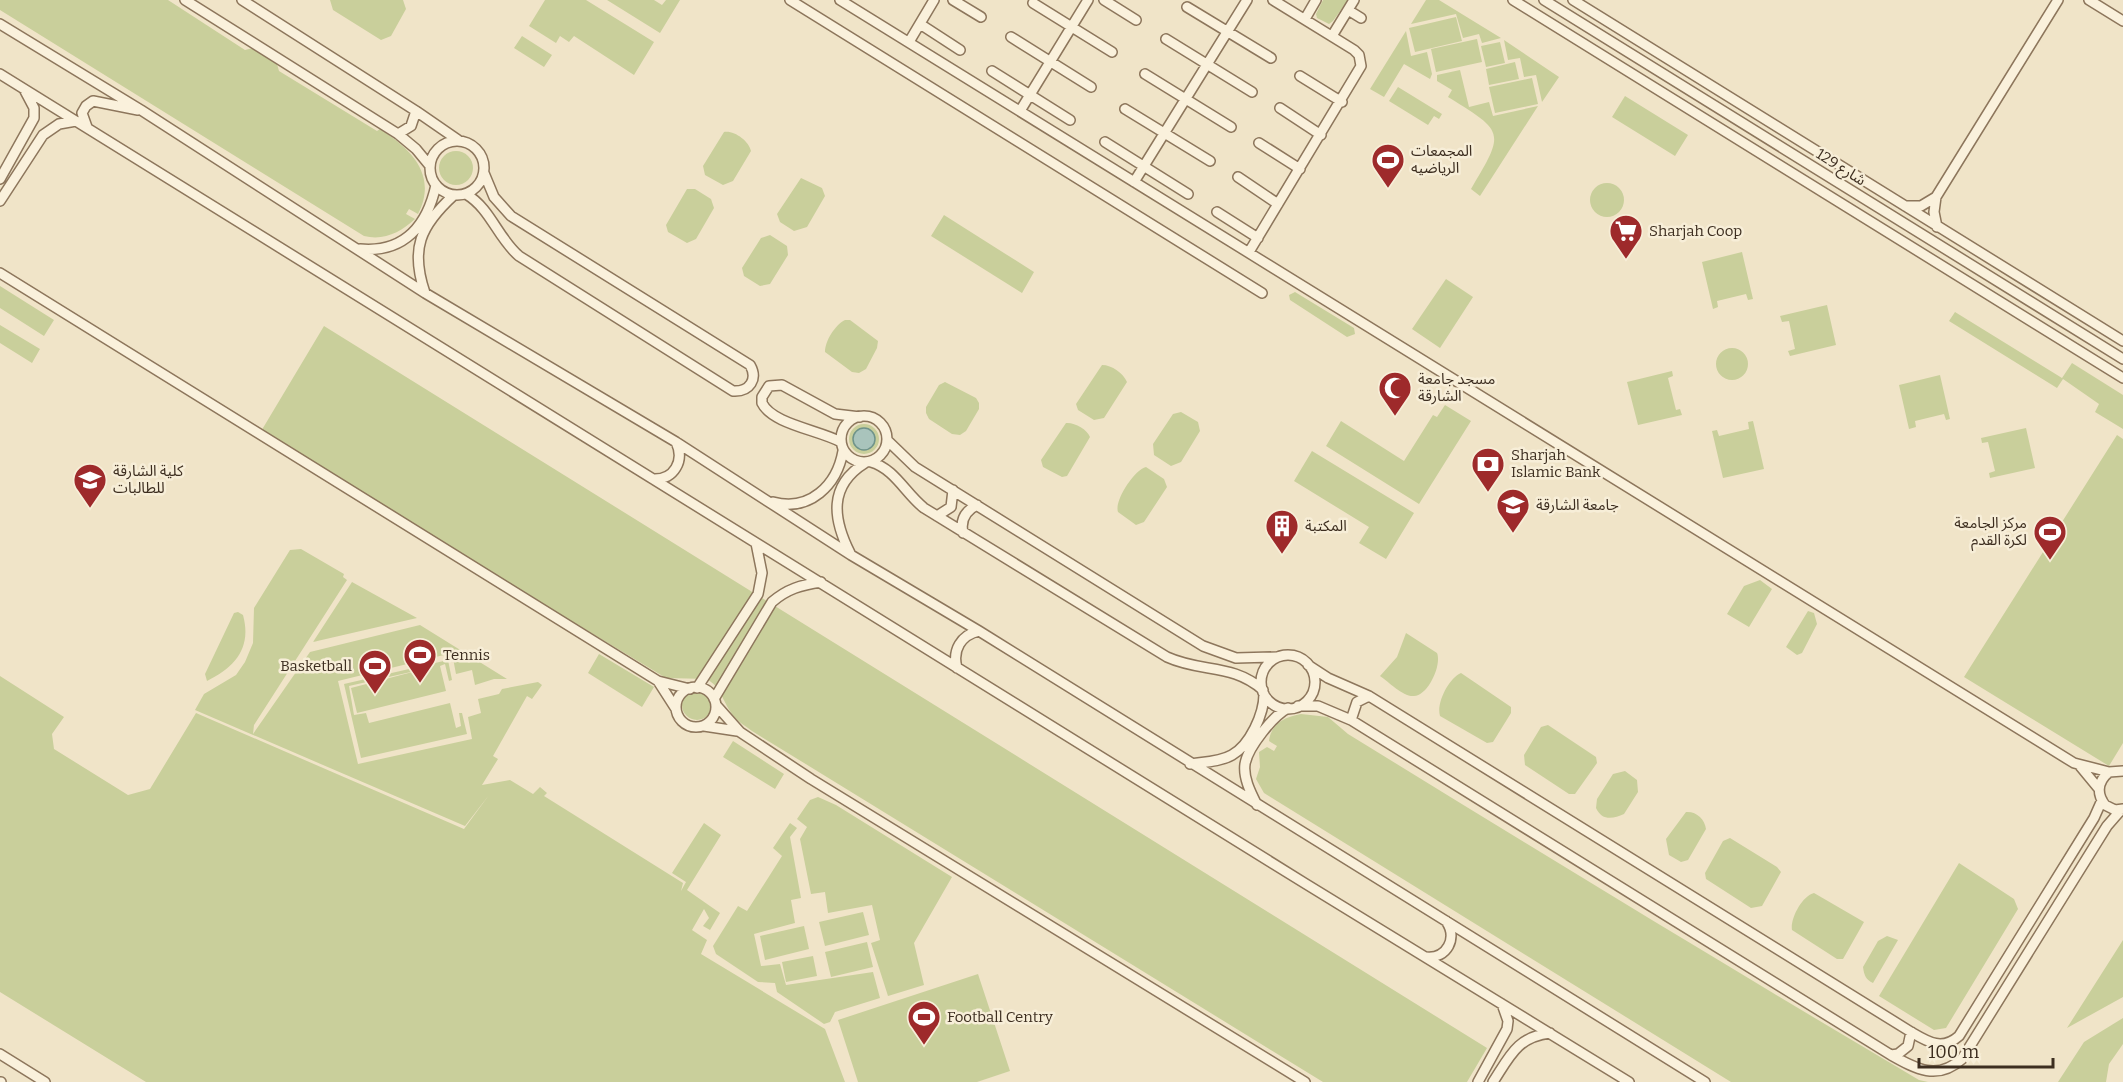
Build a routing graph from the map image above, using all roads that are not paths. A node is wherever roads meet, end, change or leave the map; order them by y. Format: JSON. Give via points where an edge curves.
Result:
{"nodes":[{"id":1,"x":185,"y":0,"type":"edge"},
{"id":2,"x":242,"y":0,"type":"edge"},
{"id":3,"x":790,"y":0,"type":"edge"},
{"id":4,"x":840,"y":0,"type":"edge"},
{"id":5,"x":934,"y":0,"type":"edge"},
{"id":6,"x":953,"y":0,"type":"edge"},
{"id":7,"x":1088,"y":0,"type":"edge"},
{"id":8,"x":1104,"y":0,"type":"edge"},
{"id":9,"x":1247,"y":0,"type":"edge"},
{"id":10,"x":1273,"y":0,"type":"edge"},
{"id":11,"x":1316,"y":0,"type":"edge"},
{"id":12,"x":1354,"y":0,"type":"edge"},
{"id":13,"x":1513,"y":0,"type":"edge"},
{"id":14,"x":1544,"y":0,"type":"edge"},
{"id":15,"x":1573,"y":0,"type":"edge"},
{"id":16,"x":2058,"y":0,"type":"edge"},
{"id":17,"x":2089,"y":0,"type":"edge"},
{"id":18,"x":1033,"y":3,"type":"dead end"},
{"id":19,"x":1187,"y":7,"type":"dead end"},
{"id":20,"x":1348,"y":10,"type":"junction"},
{"id":21,"x":981,"y":17,"type":"dead end"},
{"id":22,"x":1361,"y":18,"type":"dead end"},
{"id":23,"x":1305,"y":19,"type":"junction"},
{"id":24,"x":1136,"y":20,"type":"dead end"},
{"id":25,"x":2123,"y":21,"type":"edge"},
{"id":26,"x":0,"y":24,"type":"edge"},
{"id":27,"x":920,"y":24,"type":"junction"},
{"id":28,"x":1071,"y":27,"type":"junction"},
{"id":29,"x":1228,"y":32,"type":"junction"},
{"id":30,"x":1332,"y":36,"type":"junction"},
{"id":31,"x":1011,"y":37,"type":"dead end"},
{"id":32,"x":1166,"y":39,"type":"dead end"},
{"id":33,"x":909,"y":42,"type":"junction"},
{"id":34,"x":960,"y":50,"type":"dead end"},
{"id":35,"x":1112,"y":52,"type":"dead end"},
{"id":36,"x":1271,"y":58,"type":"dead end"},
{"id":37,"x":1050,"y":62,"type":"junction"},
{"id":38,"x":1207,"y":64,"type":"junction"},
{"id":39,"x":992,"y":70,"type":"dead end"},
{"id":40,"x":0,"y":74,"type":"edge"},
{"id":41,"x":1145,"y":74,"type":"dead end"},
{"id":42,"x":1300,"y":76,"type":"dead end"},
{"id":43,"x":1091,"y":87,"type":"dead end"},
{"id":44,"x":24,"y":89,"type":"junction"},
{"id":45,"x":1252,"y":92,"type":"dead end"},
{"id":46,"x":1030,"y":94,"type":"junction"},
{"id":47,"x":1186,"y":99,"type":"junction"},
{"id":48,"x":1342,"y":102,"type":"junction"},
{"id":49,"x":1280,"y":108,"type":"dead end"},
{"id":50,"x":1125,"y":109,"type":"dead end"},
{"id":51,"x":141,"y":110,"type":"junction"},
{"id":52,"x":416,"y":111,"type":"junction"},
{"id":53,"x":1020,"y":111,"type":"junction"},
{"id":54,"x":1070,"y":120,"type":"dead end"},
{"id":55,"x":76,"y":121,"type":"junction"},
{"id":56,"x":1231,"y":127,"type":"dead end"},
{"id":57,"x":88,"y":129,"type":"junction"},
{"id":58,"x":1164,"y":133,"type":"junction"},
{"id":59,"x":398,"y":135,"type":"junction"},
{"id":60,"x":1321,"y":135,"type":"junction"},
{"id":61,"x":458,"y":140,"type":"junction"},
{"id":62,"x":1105,"y":142,"type":"dead end"},
{"id":63,"x":1259,"y":143,"type":"dead end"},
{"id":64,"x":12,"y":159,"type":"junction"},
{"id":65,"x":1210,"y":161,"type":"dead end"},
{"id":66,"x":23,"y":166,"type":"junction"},
{"id":67,"x":430,"y":166,"type":"junction"},
{"id":68,"x":1143,"y":166,"type":"junction"},
{"id":69,"x":1300,"y":169,"type":"junction"},
{"id":70,"x":484,"y":173,"type":"junction"},
{"id":71,"x":1238,"y":177,"type":"dead end"},
{"id":72,"x":0,"y":179,"type":"edge"},
{"id":73,"x":1134,"y":182,"type":"junction"},
{"id":74,"x":436,"y":185,"type":"junction"},
{"id":75,"x":466,"y":194,"type":"junction"},
{"id":76,"x":1188,"y":194,"type":"dead end"},
{"id":77,"x":454,"y":195,"type":"junction"},
{"id":78,"x":1936,"y":197,"type":"junction"},
{"id":79,"x":0,"y":201,"type":"edge"},
{"id":80,"x":1278,"y":204,"type":"junction"},
{"id":81,"x":1904,"y":206,"type":"junction"},
{"id":82,"x":1217,"y":212,"type":"dead end"},
{"id":83,"x":430,"y":214,"type":"junction"},
{"id":84,"x":1937,"y":227,"type":"junction"},
{"id":85,"x":1258,"y":238,"type":"junction"},
{"id":86,"x":405,"y":240,"type":"junction"},
{"id":87,"x":359,"y":249,"type":"junction"},
{"id":88,"x":418,"y":249,"type":"junction"},
{"id":89,"x":1249,"y":252,"type":"junction"},
{"id":90,"x":1,"y":275,"type":"edge"},
{"id":91,"x":425,"y":292,"type":"junction"},
{"id":92,"x":1262,"y":293,"type":"dead end"},
{"id":93,"x":2123,"y":341,"type":"edge"},
{"id":94,"x":2123,"y":359,"type":"edge"},
{"id":95,"x":2123,"y":378,"type":"edge"},
{"id":96,"x":860,"y":417,"type":"junction"},
{"id":97,"x":887,"y":440,"type":"junction"},
{"id":98,"x":676,"y":442,"type":"junction"},
{"id":99,"x":842,"y":446,"type":"junction"},
{"id":100,"x":868,"y":462,"type":"junction"},
{"id":101,"x":653,"y":479,"type":"junction"},
{"id":102,"x":826,"y":488,"type":"junction"},
{"id":103,"x":953,"y":490,"type":"junction"},
{"id":104,"x":838,"y":495,"type":"junction"},
{"id":105,"x":767,"y":500,"type":"junction"},
{"id":106,"x":977,"y":505,"type":"junction"},
{"id":107,"x":937,"y":516,"type":"junction"},
{"id":108,"x":963,"y":533,"type":"junction"},
{"id":109,"x":756,"y":543,"type":"junction"},
{"id":110,"x":851,"y":555,"type":"junction"},
{"id":111,"x":821,"y":582,"type":"junction"},
{"id":112,"x":752,"y":605,"type":"junction"},
{"id":113,"x":764,"y":612,"type":"junction"},
{"id":114,"x":979,"y":631,"type":"junction"},
{"id":115,"x":1277,"y":657,"type":"junction"},
{"id":116,"x":1308,"y":664,"type":"junction"},
{"id":117,"x":957,"y":668,"type":"junction"},
{"id":118,"x":658,"y":681,"type":"junction"},
{"id":119,"x":694,"y":688,"type":"junction"},
{"id":120,"x":1263,"y":692,"type":"junction"},
{"id":121,"x":1369,"y":696,"type":"junction"},
{"id":122,"x":715,"y":702,"type":"junction"},
{"id":123,"x":1293,"y":707,"type":"junction"},
{"id":124,"x":676,"y":709,"type":"junction"},
{"id":125,"x":1351,"y":720,"type":"junction"},
{"id":126,"x":1256,"y":724,"type":"junction"},
{"id":127,"x":703,"y":726,"type":"junction"},
{"id":128,"x":1265,"y":729,"type":"junction"},
{"id":129,"x":740,"y":732,"type":"junction"},
{"id":130,"x":1232,"y":755,"type":"junction"},
{"id":131,"x":1245,"y":763,"type":"junction"},
{"id":132,"x":1190,"y":764,"type":"junction"},
{"id":133,"x":2080,"y":766,"type":"junction"},
{"id":134,"x":2118,"y":769,"type":"edge"},
{"id":135,"x":2099,"y":789,"type":"junction"},
{"id":136,"x":2102,"y":800,"type":"junction"},
{"id":137,"x":1257,"y":805,"type":"junction"},
{"id":138,"x":2122,"y":810,"type":"edge"},
{"id":139,"x":1446,"y":921,"type":"junction"},
{"id":140,"x":1425,"y":957,"type":"junction"},
{"id":141,"x":1502,"y":1004,"type":"junction"},
{"id":142,"x":1911,"y":1032,"type":"junction"},
{"id":143,"x":1550,"y":1033,"type":"junction"},
{"id":144,"x":0,"y":1054,"type":"edge"},
{"id":145,"x":1891,"y":1055,"type":"junction"},
{"id":146,"x":1485,"y":1070,"type":"junction"},
{"id":147,"x":1495,"y":1079,"type":"edge"},
{"id":148,"x":45,"y":1082,"type":"edge"},
{"id":149,"x":1305,"y":1082,"type":"edge"},
{"id":150,"x":1478,"y":1082,"type":"edge"},
{"id":151,"x":1629,"y":1082,"type":"edge"},
{"id":152,"x":1705,"y":1082,"type":"edge"}],
"edges":[{"from":1,"to":59,"type":"street"},
{"from":2,"to":52,"type":"street"},
{"from":3,"to":92,"type":"street"},
{"from":4,"to":33,"type":"street"},
{"from":5,"to":27,"type":"street"},
{"from":6,"to":21,"type":"street"},
{"from":7,"to":28,"type":"street"},
{"from":8,"to":24,"type":"street"},
{"from":9,"to":29,"type":"street"},
{"from":10,"to":23,"type":"street"},
{"from":11,"to":23,"type":"street"},
{"from":12,"to":20,"type":"street"},
{"from":13,"to":95,"type":"street"},
{"from":14,"to":94,"type":"street","name":"شارع 129"},
{"from":15,"to":81,"type":"street","name":"شارع 129"},
{"from":16,"to":78,"type":"street"},
{"from":17,"to":25,"type":"street"},
{"from":18,"to":28,"type":"street"},
{"from":19,"to":29,"type":"street"},
{"from":20,"to":22,"type":"street"},
{"from":20,"to":30,"type":"street"},
{"from":23,"to":30,"type":"street"},
{"from":26,"to":51,"type":"street"},
{"from":27,"to":33,"type":"street"},
{"from":27,"to":34,"type":"street"},
{"from":28,"to":35,"type":"street"},
{"from":28,"to":37,"type":"street"},
{"from":29,"to":36,"type":"street"},
{"from":29,"to":38,"type":"street"},
{"from":30,"to":48,"type":"street","via":[[1357,52],[1361,62]]},
{"from":31,"to":37,"type":"street"},
{"from":32,"to":38,"type":"street"},
{"from":33,"to":53,"type":"street"},
{"from":37,"to":43,"type":"street"},
{"from":37,"to":46,"type":"street"},
{"from":38,"to":45,"type":"street"},
{"from":38,"to":47,"type":"street"},
{"from":39,"to":46,"type":"street"},
{"from":40,"to":44,"type":"street"},
{"from":41,"to":47,"type":"street"},
{"from":42,"to":48,"type":"street"},
{"from":44,"to":55,"type":"street"},
{"from":44,"to":64,"type":"street","via":[[32,101],[34,118]]},
{"from":46,"to":53,"type":"street"},
{"from":46,"to":54,"type":"street"},
{"from":47,"to":56,"type":"street"},
{"from":47,"to":58,"type":"street"},
{"from":48,"to":60,"type":"street"},
{"from":49,"to":60,"type":"street"},
{"from":50,"to":58,"type":"street"},
{"from":51,"to":57,"type":"street","via":[[93,101],[82,113]]},
{"from":51,"to":87,"type":"street"},
{"from":52,"to":59,"type":"street","via":[[411,126]]},
{"from":52,"to":61,"type":"street"},
{"from":53,"to":73,"type":"street"},
{"from":55,"to":57,"type":"street"},
{"from":55,"to":66,"type":"street","via":[[51,128]]},
{"from":57,"to":101,"type":"street"},
{"from":58,"to":65,"type":"street"},
{"from":58,"to":68,"type":"street"},
{"from":59,"to":67,"type":"street"},
{"from":60,"to":69,"type":"street"},
{"from":61,"to":67,"type":"street","via":[[436,151]]},
{"from":61,"to":70,"type":"street","via":[[479,151]]},
{"from":62,"to":68,"type":"street"},
{"from":63,"to":69,"type":"street"},
{"from":64,"to":66,"type":"street"},
{"from":64,"to":72,"type":"street"},
{"from":66,"to":79,"type":"street"},
{"from":67,"to":74,"type":"street"},
{"from":68,"to":73,"type":"street"},
{"from":68,"to":76,"type":"street"},
{"from":69,"to":80,"type":"street"},
{"from":70,"to":75,"type":"street","via":[[474,190]]},
{"from":70,"to":75,"type":"street","via":[[494,197],[511,216],[750,365],[752,384],[733,391],[519,256],[503,240],[488,212]]},
{"from":71,"to":80,"type":"street"},
{"from":73,"to":89,"type":"street"},
{"from":74,"to":77,"type":"street"},
{"from":74,"to":83,"type":"street"},
{"from":75,"to":77,"type":"street"},
{"from":77,"to":83,"type":"street"},
{"from":78,"to":81,"type":"street","via":[[1921,206]]},
{"from":78,"to":84,"type":"street"},
{"from":80,"to":85,"type":"street"},
{"from":81,"to":84,"type":"street","name":"شارع 129"},
{"from":82,"to":85,"type":"street"},
{"from":83,"to":86,"type":"street"},
{"from":83,"to":88,"type":"street"},
{"from":84,"to":93,"type":"street","name":"شارع 129"},
{"from":85,"to":89,"type":"street"},
{"from":86,"to":87,"type":"street","via":[[385,249]]},
{"from":86,"to":88,"type":"street"},
{"from":87,"to":91,"type":"street"},
{"from":88,"to":91,"type":"street","via":[[418,269]]},
{"from":89,"to":133,"type":"street"},
{"from":90,"to":118,"type":"street"},
{"from":91,"to":98,"type":"street"},
{"from":96,"to":97,"type":"street","via":[[879,422]]},
{"from":96,"to":99,"type":"street","via":[[845,426]]},
{"from":96,"to":99,"type":"street","via":[[823,410],[782,385],[769,386],[764,391],[762,404],[771,414],[818,431]]},
{"from":97,"to":100,"type":"street","via":[[884,451]]},
{"from":97,"to":103,"type":"street","via":[[910,463]]},
{"from":98,"to":101,"type":"street","via":[[680,458],[676,468],[669,476]]},
{"from":98,"to":105,"type":"street"},
{"from":99,"to":100,"type":"street","via":[[852,460]]},
{"from":99,"to":102,"type":"street","via":[[839,469]]},
{"from":100,"to":104,"type":"street","via":[[850,476]]},
{"from":100,"to":107,"type":"street","via":[[890,471],[912,498]]},
{"from":101,"to":109,"type":"street"},
{"from":102,"to":104,"type":"street"},
{"from":102,"to":105,"type":"street","via":[[802,502],[783,505]]},
{"from":103,"to":106,"type":"street"},
{"from":103,"to":107,"type":"street","via":[[951,507]]},
{"from":104,"to":110,"type":"street","via":[[836,518]]},
{"from":105,"to":110,"type":"street"},
{"from":106,"to":108,"type":"street","via":[[963,519]]},
{"from":106,"to":115,"type":"street","via":[[1213,651],[1236,658]]},
{"from":107,"to":108,"type":"street"},
{"from":108,"to":120,"type":"street","via":[[1167,657],[1194,667],[1233,672]]},
{"from":109,"to":111,"type":"street"},
{"from":109,"to":112,"type":"street","via":[[762,573]]},
{"from":110,"to":114,"type":"street"},
{"from":111,"to":113,"type":"street","via":[[783,593]]},
{"from":111,"to":117,"type":"street"},
{"from":112,"to":113,"type":"street"},
{"from":112,"to":119,"type":"street"},
{"from":113,"to":122,"type":"street"},
{"from":114,"to":117,"type":"street","via":[[964,638],[958,647]]},
{"from":114,"to":132,"type":"street"},
{"from":115,"to":116,"type":"street","via":[[1297,656]]},
{"from":115,"to":120,"type":"street","via":[[1264,668]]},
{"from":116,"to":121,"type":"street","via":[[1328,678]]},
{"from":116,"to":123,"type":"street","via":[[1314,676],[1313,688],[1308,699]]},
{"from":117,"to":140,"type":"street"},
{"from":118,"to":119,"type":"street"},
{"from":118,"to":124,"type":"street"},
{"from":119,"to":122,"type":"street","via":[[707,691]]},
{"from":119,"to":124,"type":"street","via":[[680,696]]},
{"from":120,"to":123,"type":"street","via":[[1272,703]]},
{"from":120,"to":126,"type":"street","via":[[1263,709]]},
{"from":121,"to":125,"type":"street","via":[[1357,702]]},
{"from":121,"to":142,"type":"street"},
{"from":122,"to":127,"type":"street","via":[[713,718]]},
{"from":122,"to":129,"type":"street"},
{"from":123,"to":125,"type":"street","via":[[1318,706]]},
{"from":123,"to":128,"type":"street","via":[[1276,716]]},
{"from":124,"to":127,"type":"street","via":[[689,726]]},
{"from":125,"to":145,"type":"street"},
{"from":126,"to":128,"type":"street"},
{"from":126,"to":130,"type":"street"},
{"from":127,"to":129,"type":"street"},
{"from":128,"to":131,"type":"street"},
{"from":129,"to":149,"type":"street"},
{"from":130,"to":131,"type":"street"},
{"from":130,"to":132,"type":"street"},
{"from":131,"to":137,"type":"street","via":[[1247,783]]},
{"from":132,"to":137,"type":"street"},
{"from":133,"to":134,"type":"street"},
{"from":133,"to":135,"type":"street"},
{"from":134,"to":135,"type":"street","via":[[2100,782]]},
{"from":135,"to":136,"type":"street"},
{"from":136,"to":138,"type":"street","via":[[2110,808]]},
{"from":136,"to":142,"type":"street","via":[[1959,1036],[1939,1045]]},
{"from":137,"to":139,"type":"street"},
{"from":138,"to":145,"type":"street","via":[[2107,826],[1962,1059],[1947,1070],[1929,1073]]},
{"from":139,"to":140,"type":"street","via":[[1451,930],[1450,944],[1440,955]]},
{"from":139,"to":152,"type":"street"},
{"from":140,"to":141,"type":"street"},
{"from":141,"to":143,"type":"street"},
{"from":141,"to":146,"type":"street","via":[[1507,1029]]},
{"from":142,"to":145,"type":"street","via":[[1908,1046]]},
{"from":143,"to":147,"type":"street","via":[[1522,1041]]},
{"from":143,"to":151,"type":"street"},
{"from":144,"to":148,"type":"street"},
{"from":146,"to":147,"type":"street"},
{"from":146,"to":150,"type":"street"}]}
